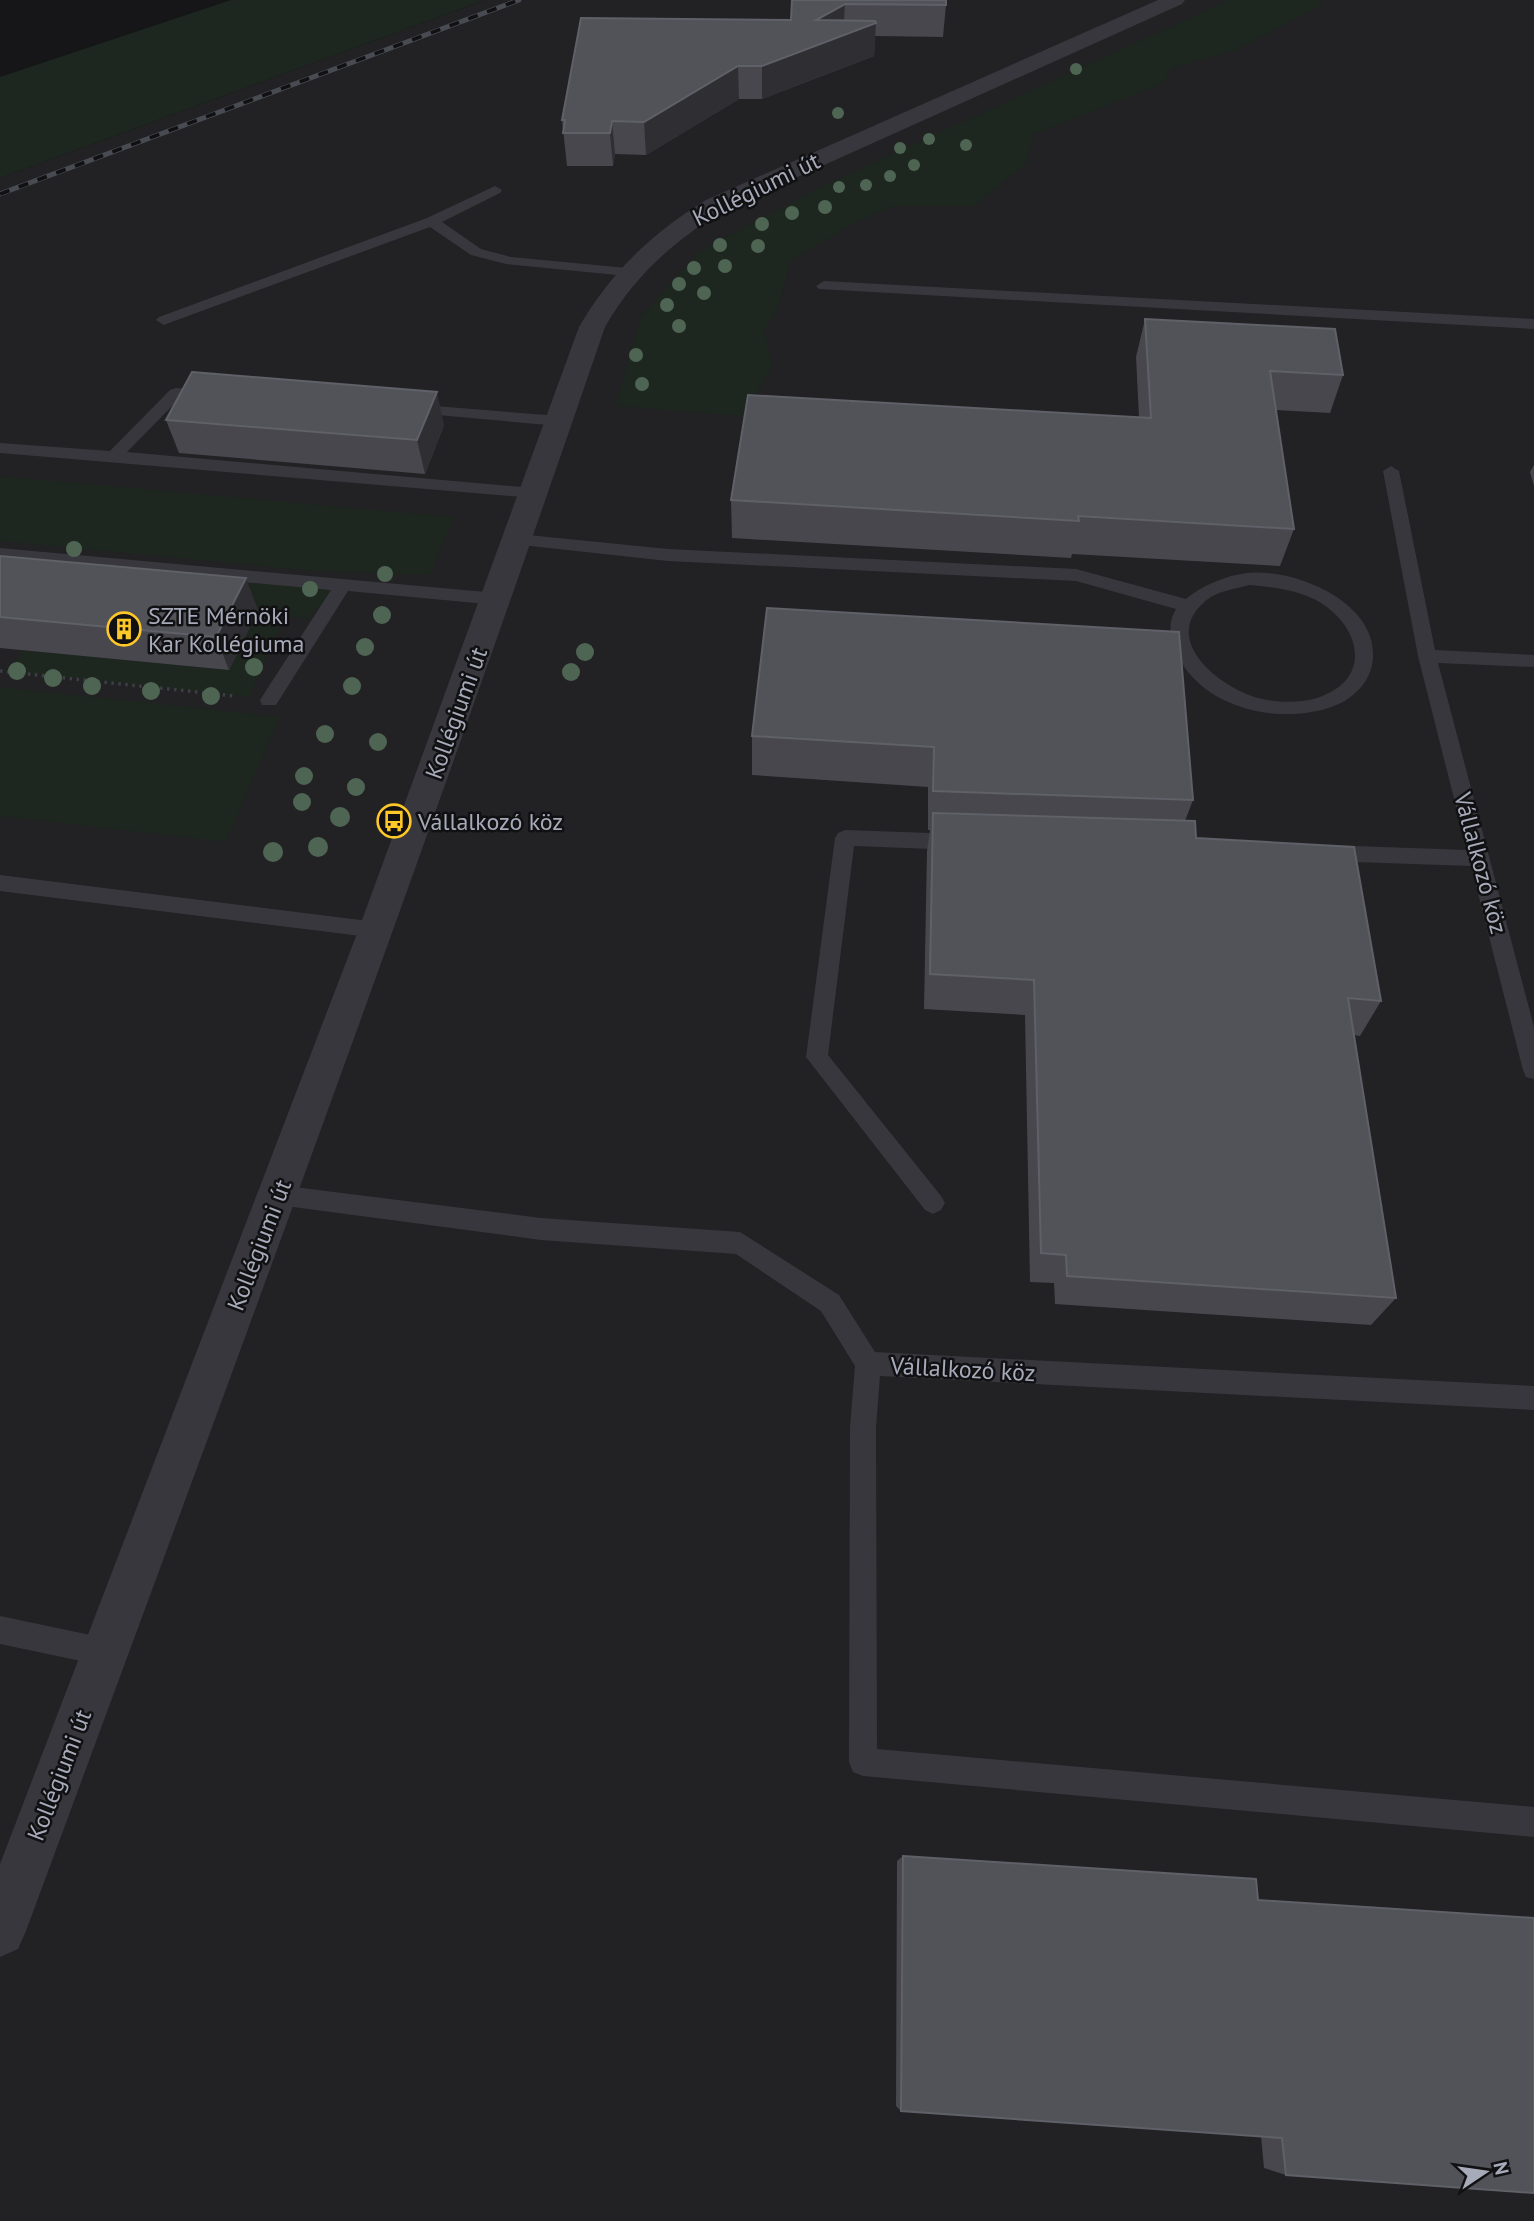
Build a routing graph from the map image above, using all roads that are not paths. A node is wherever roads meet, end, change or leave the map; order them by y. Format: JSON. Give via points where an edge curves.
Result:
{"nodes":[{"id":1,"x":1175,"y":0,"type":"edge"},
{"id":2,"x":495,"y":190,"type":"dead end"},
{"id":3,"x":432,"y":220,"type":"junction"},
{"id":4,"x":627,"y":272,"type":"junction"},
{"id":5,"x":824,"y":286,"type":"dead end"},
{"id":6,"x":164,"y":320,"type":"dead end"},
{"id":7,"x":1534,"y":324,"type":"edge"},
{"id":8,"x":231,"y":397,"type":"edge"},
{"id":9,"x":394,"y":408,"type":"edge"},
{"id":10,"x":559,"y":421,"type":"junction"},
{"id":11,"x":0,"y":448,"type":"edge"},
{"id":12,"x":114,"y":456,"type":"junction"},
{"id":13,"x":1391,"y":471,"type":"dead end"},
{"id":14,"x":534,"y":493,"type":"junction"},
{"id":15,"x":518,"y":540,"type":"junction"},
{"id":16,"x":0,"y":554,"type":"edge"},
{"id":17,"x":344,"y":584,"type":"junction"},
{"id":18,"x":497,"y":599,"type":"junction"},
{"id":19,"x":1187,"y":606,"type":"junction"},
{"id":20,"x":1427,"y":656,"type":"junction"},
{"id":21,"x":1534,"y":661,"type":"edge"},
{"id":22,"x":270,"y":699,"type":"road end"},
{"id":23,"x":983,"y":842,"type":"edge"},
{"id":24,"x":1301,"y":852,"type":"edge"},
{"id":25,"x":1480,"y":858,"type":"junction"},
{"id":26,"x":0,"y":883,"type":"edge"},
{"id":27,"x":377,"y":930,"type":"junction"},
{"id":28,"x":1533,"y":1061,"type":"edge"},
{"id":29,"x":278,"y":1195,"type":"junction"},
{"id":30,"x":933,"y":1203,"type":"dead end"},
{"id":31,"x":868,"y":1364,"type":"junction"},
{"id":32,"x":1534,"y":1398,"type":"edge"},
{"id":33,"x":0,"y":1630,"type":"edge"},
{"id":34,"x":105,"y":1652,"type":"junction"},
{"id":35,"x":1534,"y":1822,"type":"edge"},
{"id":36,"x":0,"y":1931,"type":"edge"}],
"edges":[{"from":1,"to":4,"type":"street","name":"Kollégiumi út","via":[[715,205],[671,232]]},
{"from":2,"to":3,"type":"lane"},
{"from":3,"to":4,"type":"lane","via":[[476,252],[512,261]]},
{"from":3,"to":6,"type":"lane"},
{"from":4,"to":10,"type":"street","name":"Kollégiumi út","via":[[592,327]]},
{"from":5,"to":7,"type":"lane"},
{"from":8,"to":12,"type":"lane","via":[[176,393]]},
{"from":9,"to":10,"type":"lane"},
{"from":10,"to":14,"type":"street","name":"Kollégiumi út"},
{"from":11,"to":12,"type":"lane"},
{"from":12,"to":14,"type":"lane"},
{"from":13,"to":20,"type":"lane","name":"Vállalkozó köz"},
{"from":14,"to":15,"type":"street","name":"Kollégiumi út"},
{"from":15,"to":18,"type":"street","name":"Kollégiumi út"},
{"from":15,"to":19,"type":"lane","via":[[668,555],[1076,575]]},
{"from":16,"to":17,"type":"lane"},
{"from":17,"to":18,"type":"lane"},
{"from":17,"to":22,"type":"lane"},
{"from":18,"to":27,"type":"street","name":"Kollégiumi út"},
{"from":19,"to":19,"type":"lane","via":[[1202,592],[1236,581],[1275,581],[1301,587],[1345,612],[1366,649],[1365,668],[1356,684],[1315,706],[1288,708],[1235,698],[1195,671],[1184,654],[1179,620]]},
{"from":20,"to":21,"type":"lane"},
{"from":20,"to":25,"type":"lane","name":"Vállalkozó köz"},
{"from":23,"to":30,"type":"lane","via":[[845,838],[817,1057]]},
{"from":24,"to":25,"type":"lane"},
{"from":25,"to":28,"type":"lane","name":"Vállalkozó köz"},
{"from":26,"to":27,"type":"lane"},
{"from":27,"to":29,"type":"street","name":"Kollégiumi út"},
{"from":29,"to":31,"type":"lane","name":"Vállalkozó köz","via":[[541,1228],[740,1243],[830,1303]]},
{"from":29,"to":34,"type":"street","name":"Kollégiumi út"},
{"from":31,"to":32,"type":"lane","name":"Vállalkozó köz"},
{"from":31,"to":35,"type":"lane","via":[[863,1427],[863,1762]]},
{"from":33,"to":34,"type":"lane"},
{"from":34,"to":36,"type":"street","name":"Kollégiumi út"}]}
